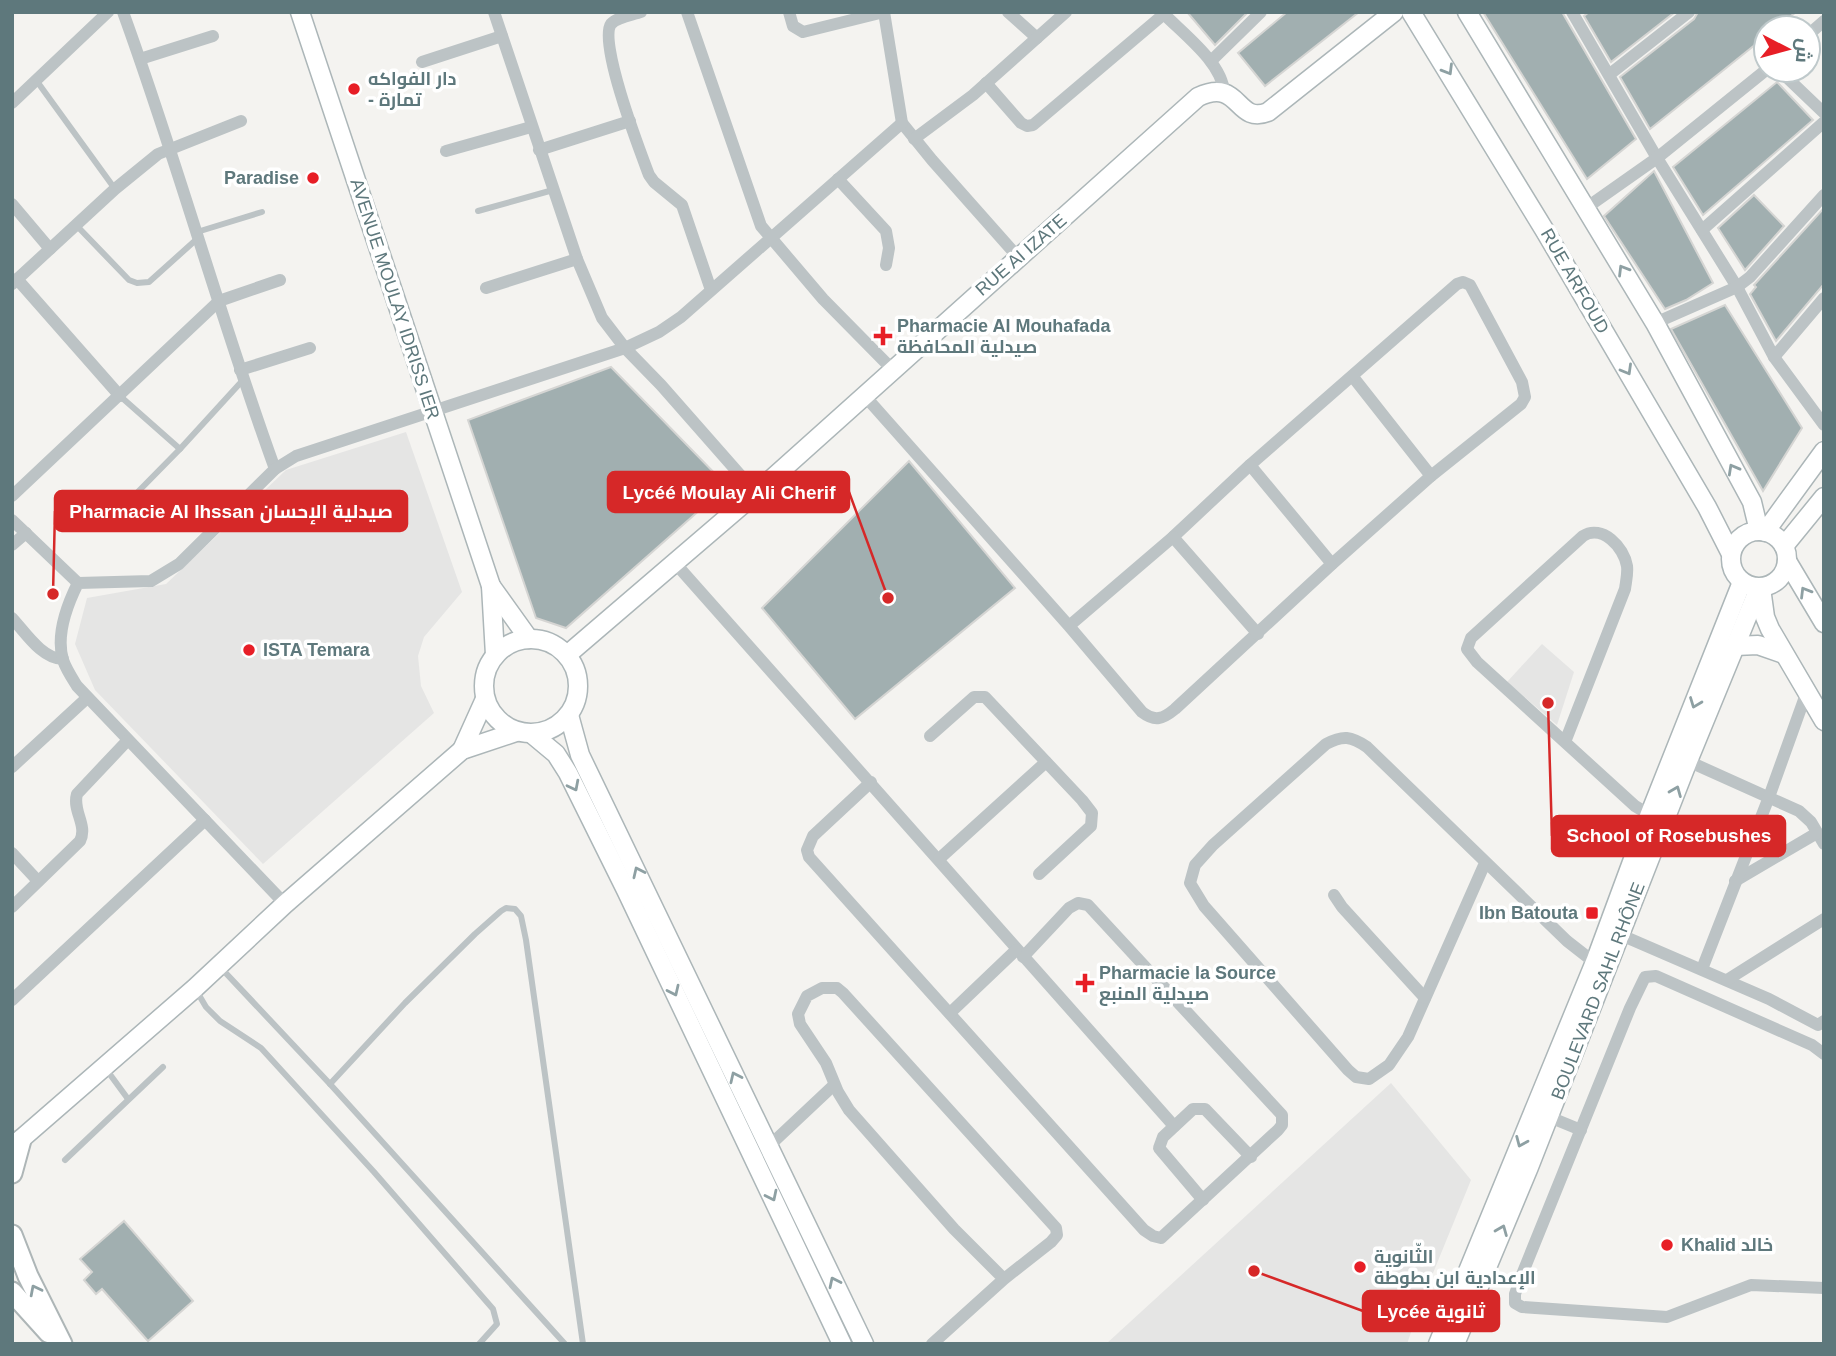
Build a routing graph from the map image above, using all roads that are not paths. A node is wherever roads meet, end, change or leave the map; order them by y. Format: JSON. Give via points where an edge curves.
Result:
{"nodes":[{"id":1,"x":108,"y":12,"type":"edge"},
{"id":2,"x":123,"y":12,"type":"edge"},
{"id":3,"x":300,"y":12,"type":"edge"},
{"id":4,"x":494,"y":12,"type":"edge"},
{"id":5,"x":641,"y":12,"type":"edge"},
{"id":6,"x":687,"y":12,"type":"edge"},
{"id":7,"x":789,"y":12,"type":"edge"},
{"id":8,"x":884,"y":12,"type":"edge"},
{"id":9,"x":1008,"y":12,"type":"edge"},
{"id":10,"x":1066,"y":12,"type":"edge"},
{"id":11,"x":1261,"y":12,"type":"edge"},
{"id":12,"x":1394,"y":12,"type":"edge"},
{"id":13,"x":1411,"y":12,"type":"edge"},
{"id":14,"x":1467,"y":12,"type":"edge"},
{"id":15,"x":1689,"y":12,"type":"edge"},
{"id":16,"x":1163,"y":13,"type":"edge"},
{"id":17,"x":1574,"y":13,"type":"edge"},
{"id":18,"x":213,"y":36,"type":"dead end"},
{"id":19,"x":502,"y":36,"type":"junction"},
{"id":20,"x":1037,"y":38,"type":"junction"},
{"id":21,"x":140,"y":59,"type":"junction"},
{"id":22,"x":1211,"y":61,"type":"junction"},
{"id":23,"x":422,"y":62,"type":"dead end"},
{"id":24,"x":1610,"y":74,"type":"junction"},
{"id":25,"x":36,"y":80,"type":"junction"},
{"id":26,"x":1752,"y":81,"type":"edge"},
{"id":27,"x":986,"y":83,"type":"junction"},
{"id":28,"x":1794,"y":84,"type":"edge"},
{"id":29,"x":1224,"y":92,"type":"junction"},
{"id":30,"x":12,"y":103,"type":"edge"},
{"id":31,"x":1824,"y":113,"type":"edge"},
{"id":32,"x":241,"y":121,"type":"dead end"},
{"id":33,"x":630,"y":121,"type":"junction"},
{"id":34,"x":1824,"y":122,"type":"edge"},
{"id":35,"x":902,"y":123,"type":"junction"},
{"id":36,"x":531,"y":127,"type":"junction"},
{"id":37,"x":914,"y":139,"type":"junction"},
{"id":38,"x":170,"y":147,"type":"junction"},
{"id":39,"x":539,"y":150,"type":"junction"},
{"id":40,"x":446,"y":151,"type":"dead end"},
{"id":41,"x":1657,"y":158,"type":"junction"},
{"id":42,"x":838,"y":180,"type":"junction"},
{"id":43,"x":116,"y":189,"type":"junction"},
{"id":44,"x":553,"y":190,"type":"junction"},
{"id":45,"x":1824,"y":195,"type":"edge"},
{"id":46,"x":12,"y":204,"type":"edge"},
{"id":47,"x":1586,"y":208,"type":"junction"},
{"id":48,"x":478,"y":211,"type":"dead end"},
{"id":49,"x":262,"y":212,"type":"dead end"},
{"id":50,"x":77,"y":226,"type":"junction"},
{"id":51,"x":1702,"y":230,"type":"junction"},
{"id":52,"x":197,"y":235,"type":"junction"},
{"id":53,"x":769,"y":238,"type":"junction"},
{"id":54,"x":50,"y":249,"type":"junction"},
{"id":55,"x":1018,"y":257,"type":"junction"},
{"id":56,"x":577,"y":259,"type":"junction"},
{"id":57,"x":886,"y":265,"type":"dead end"},
{"id":58,"x":280,"y":280,"type":"dead end"},
{"id":59,"x":15,"y":282,"type":"edge"},
{"id":60,"x":1737,"y":287,"type":"junction"},
{"id":61,"x":486,"y":288,"type":"dead end"},
{"id":62,"x":711,"y":290,"type":"junction"},
{"id":63,"x":1824,"y":299,"type":"edge"},
{"id":64,"x":219,"y":301,"type":"junction"},
{"id":65,"x":1655,"y":323,"type":"junction"},
{"id":66,"x":310,"y":348,"type":"dead end"},
{"id":67,"x":625,"y":348,"type":"junction"},
{"id":68,"x":1774,"y":357,"type":"junction"},
{"id":69,"x":892,"y":369,"type":"junction"},
{"id":70,"x":242,"y":375,"type":"junction"},
{"id":71,"x":1353,"y":377,"type":"junction"},
{"id":72,"x":864,"y":395,"type":"junction"},
{"id":73,"x":120,"y":396,"type":"junction"},
{"id":74,"x":432,"y":410,"type":"junction"},
{"id":75,"x":1824,"y":425,"type":"edge"},
{"id":76,"x":180,"y":449,"type":"junction"},
{"id":77,"x":1824,"y":451,"type":"edge"},
{"id":78,"x":1250,"y":465,"type":"junction"},
{"id":79,"x":275,"y":469,"type":"junction"},
{"id":80,"x":1431,"y":476,"type":"junction"},
{"id":81,"x":756,"y":493,"type":"junction"},
{"id":82,"x":12,"y":496,"type":"edge"},
{"id":83,"x":1824,"y":497,"type":"edge"},
{"id":84,"x":122,"y":508,"type":"dead end"},
{"id":85,"x":12,"y":520,"type":"edge"},
{"id":86,"x":1762,"y":532,"type":"junction"},
{"id":87,"x":26,"y":533,"type":"junction"},
{"id":88,"x":1173,"y":537,"type":"junction"},
{"id":89,"x":12,"y":545,"type":"edge"},
{"id":90,"x":1785,"y":553,"type":"junction"},
{"id":91,"x":1731,"y":554,"type":"junction"},
{"id":92,"x":675,"y":563,"type":"junction"},
{"id":93,"x":1332,"y":564,"type":"junction"},
{"id":94,"x":78,"y":583,"type":"junction"},
{"id":95,"x":491,"y":586,"type":"junction"},
{"id":96,"x":1754,"y":586,"type":"junction"},
{"id":97,"x":12,"y":618,"type":"edge"},
{"id":98,"x":1824,"y":623,"type":"edge"},
{"id":99,"x":1069,"y":625,"type":"junction"},
{"id":100,"x":1258,"y":634,"type":"junction"},
{"id":101,"x":529,"y":639,"type":"junction"},
{"id":102,"x":1727,"y":643,"type":"junction"},
{"id":103,"x":1784,"y":654,"type":"junction"},
{"id":104,"x":495,"y":655,"type":"junction"},
{"id":105,"x":567,"y":655,"type":"junction"},
{"id":106,"x":63,"y":659,"type":"junction"},
{"id":107,"x":1806,"y":694,"type":"junction"},
{"id":108,"x":87,"y":698,"type":"junction"},
{"id":109,"x":485,"y":699,"type":"junction"},
{"id":110,"x":569,"y":715,"type":"junction"},
{"id":111,"x":1824,"y":722,"type":"edge"},
{"id":112,"x":524,"y":733,"type":"junction"},
{"id":113,"x":930,"y":736,"type":"dead end"},
{"id":114,"x":127,"y":741,"type":"junction"},
{"id":115,"x":1565,"y":742,"type":"junction"},
{"id":116,"x":462,"y":750,"type":"junction"},
{"id":117,"x":1681,"y":758,"type":"junction"},
{"id":118,"x":1046,"y":762,"type":"junction"},
{"id":119,"x":12,"y":767,"type":"edge"},
{"id":120,"x":871,"y":782,"type":"junction"},
{"id":121,"x":1769,"y":797,"type":"junction"},
{"id":122,"x":1656,"y":819,"type":"junction"},
{"id":123,"x":205,"y":820,"type":"junction"},
{"id":124,"x":1820,"y":839,"type":"edge"},
{"id":125,"x":12,"y":853,"type":"edge"},
{"id":126,"x":939,"y":859,"type":"junction"},
{"id":127,"x":1485,"y":863,"type":"junction"},
{"id":128,"x":1039,"y":874,"type":"dead end"},
{"id":129,"x":38,"y":881,"type":"junction"},
{"id":130,"x":1735,"y":881,"type":"junction"},
{"id":131,"x":1334,"y":895,"type":"dead end"},
{"id":132,"x":285,"y":904,"type":"junction"},
{"id":133,"x":12,"y":907,"type":"edge"},
{"id":134,"x":1824,"y":919,"type":"edge"},
{"id":135,"x":1614,"y":932,"type":"junction"},
{"id":136,"x":1019,"y":953,"type":"junction"},
{"id":137,"x":219,"y":967,"type":"junction"},
{"id":138,"x":1600,"y":967,"type":"junction"},
{"id":139,"x":1702,"y":969,"type":"junction"},
{"id":140,"x":1727,"y":980,"type":"junction"},
{"id":141,"x":195,"y":988,"type":"junction"},
{"id":142,"x":1425,"y":998,"type":"junction"},
{"id":143,"x":12,"y":1000,"type":"edge"},
{"id":144,"x":950,"y":1013,"type":"junction"},
{"id":145,"x":1822,"y":1024,"type":"edge"},
{"id":146,"x":1824,"y":1054,"type":"edge"},
{"id":147,"x":105,"y":1067,"type":"junction"},
{"id":148,"x":163,"y":1067,"type":"dead end"},
{"id":149,"x":330,"y":1084,"type":"junction"},
{"id":150,"x":834,"y":1085,"type":"junction"},
{"id":151,"x":128,"y":1099,"type":"junction"},
{"id":152,"x":1542,"y":1113,"type":"junction"},
{"id":153,"x":1174,"y":1126,"type":"junction"},
{"id":154,"x":1581,"y":1130,"type":"junction"},
{"id":155,"x":15,"y":1146,"type":"edge"},
{"id":156,"x":768,"y":1147,"type":"junction"},
{"id":157,"x":1251,"y":1157,"type":"junction"},
{"id":158,"x":65,"y":1160,"type":"dead end"},
{"id":159,"x":12,"y":1173,"type":"edge"},
{"id":160,"x":1203,"y":1200,"type":"junction"},
{"id":161,"x":12,"y":1235,"type":"edge"},
{"id":162,"x":1004,"y":1279,"type":"junction"},
{"id":163,"x":1824,"y":1288,"type":"edge"},
{"id":164,"x":12,"y":1293,"type":"edge"},
{"id":165,"x":940,"y":1341,"type":"edge"},
{"id":166,"x":60,"y":1344,"type":"edge"},
{"id":167,"x":479,"y":1344,"type":"edge"},
{"id":168,"x":565,"y":1344,"type":"edge"},
{"id":169,"x":583,"y":1344,"type":"edge"},
{"id":170,"x":842,"y":1344,"type":"edge"},
{"id":171,"x":864,"y":1344,"type":"edge"},
{"id":172,"x":1438,"y":1344,"type":"edge"},
{"id":173,"x":1455,"y":1344,"type":"edge"}],
"edges":[{"from":1,"to":25,"type":"street"},
{"from":2,"to":21,"type":"street"},
{"from":3,"to":74,"type":"street","name":"AVENUE MOULAY IDRISS IER"},
{"from":4,"to":19,"type":"street"},
{"from":5,"to":33,"type":"street","via":[[615,21],[608,32],[611,63]]},
{"from":6,"to":53,"type":"street","via":[[754,212]]},
{"from":7,"to":8,"type":"street","via":[[793,26],[803,32]]},
{"from":8,"to":35,"type":"street"},
{"from":9,"to":20,"type":"street"},
{"from":10,"to":20,"type":"street"},
{"from":11,"to":22,"type":"street"},
{"from":12,"to":29,"type":"street","via":[[1268,112],[1253,114]]},
{"from":13,"to":91,"type":"street","name":"RUE ARFOUD","one_way":true,"via":[[1545,231]]},
{"from":14,"to":47,"type":"street"},
{"from":15,"to":24,"type":"street"},
{"from":16,"to":22,"type":"street"},
{"from":16,"to":27,"type":"street","via":[[1033,125],[1021,123]]},
{"from":17,"to":24,"type":"street"},
{"from":18,"to":21,"type":"street"},
{"from":19,"to":23,"type":"street"},
{"from":19,"to":36,"type":"street"},
{"from":20,"to":27,"type":"street"},
{"from":21,"to":38,"type":"street"},
{"from":22,"to":29,"type":"street"},
{"from":24,"to":41,"type":"street"},
{"from":25,"to":30,"type":"street"},
{"from":25,"to":43,"type":"lane"},
{"from":26,"to":41,"type":"street"},
{"from":27,"to":37,"type":"street"},
{"from":28,"to":31,"type":"street"},
{"from":29,"to":55,"type":"street","name":"RUE AI IZATE","via":[[1198,97]]},
{"from":32,"to":38,"type":"street"},
{"from":33,"to":39,"type":"street"},
{"from":33,"to":62,"type":"street","via":[[653,182],[685,211]]},
{"from":34,"to":51,"type":"street"},
{"from":35,"to":37,"type":"street"},
{"from":35,"to":42,"type":"street"},
{"from":36,"to":39,"type":"street"},
{"from":36,"to":40,"type":"street"},
{"from":37,"to":55,"type":"street"},
{"from":38,"to":43,"type":"street"},
{"from":38,"to":52,"type":"street"},
{"from":39,"to":44,"type":"street"},
{"from":41,"to":47,"type":"street"},
{"from":41,"to":51,"type":"street"},
{"from":42,"to":53,"type":"street"},
{"from":42,"to":57,"type":"street","via":[[886,231]]},
{"from":43,"to":50,"type":"street"},
{"from":44,"to":48,"type":"lane"},
{"from":44,"to":56,"type":"street"},
{"from":45,"to":60,"type":"street"},
{"from":46,"to":54,"type":"street"},
{"from":65,"to":47,"type":"street","one_way":true},
{"from":49,"to":52,"type":"lane"},
{"from":50,"to":52,"type":"lane","via":[[137,283],[149,282]]},
{"from":50,"to":54,"type":"street"},
{"from":51,"to":60,"type":"street"},
{"from":52,"to":64,"type":"street"},
{"from":53,"to":62,"type":"street"},
{"from":53,"to":69,"type":"street"},
{"from":54,"to":59,"type":"street"},
{"from":55,"to":69,"type":"street","name":"RUE AI IZATE"},
{"from":56,"to":61,"type":"street"},
{"from":56,"to":67,"type":"street","via":[[602,318]]},
{"from":58,"to":64,"type":"street"},
{"from":59,"to":73,"type":"street"},
{"from":60,"to":65,"type":"street"},
{"from":60,"to":68,"type":"street"},
{"from":62,"to":67,"type":"street","via":[[659,332]]},
{"from":63,"to":68,"type":"street"},
{"from":64,"to":70,"type":"street"},
{"from":64,"to":73,"type":"street"},
{"from":86,"to":65,"type":"street","one_way":true,"via":[[1752,502]]},
{"from":66,"to":70,"type":"street"},
{"from":67,"to":74,"type":"street"},
{"from":67,"to":81,"type":"street"},
{"from":68,"to":75,"type":"street"},
{"from":69,"to":72,"type":"street","name":"RUE AI IZATE"},
{"from":70,"to":76,"type":"lane"},
{"from":70,"to":79,"type":"street"},
{"from":71,"to":78,"type":"street"},
{"from":71,"to":80,"type":"street"},
{"from":71,"to":80,"type":"street","via":[[1457,284],[1470,285],[1522,382],[1525,397]]},
{"from":72,"to":81,"type":"street","name":"RUE AI IZATE"},
{"from":72,"to":99,"type":"street"},
{"from":73,"to":76,"type":"lane"},
{"from":73,"to":82,"type":"street"},
{"from":74,"to":79,"type":"street","via":[[296,456]]},
{"from":74,"to":95,"type":"street","name":"AVENUE MOULAY IDRISS IER"},
{"from":76,"to":84,"type":"lane"},
{"from":77,"to":86,"type":"street"},
{"from":78,"to":88,"type":"street"},
{"from":78,"to":93,"type":"street"},
{"from":79,"to":94,"type":"street","via":[[161,577]]},
{"from":80,"to":93,"type":"street"},
{"from":81,"to":92,"type":"street","name":"RUE AI IZATE"},
{"from":83,"to":90,"type":"street"},
{"from":85,"to":87,"type":"street"},
{"from":86,"to":90,"type":"street","via":[[1776,537]]},
{"from":86,"to":91,"type":"street","via":[[1741,538]]},
{"from":87,"to":89,"type":"street"},
{"from":87,"to":94,"type":"street"},
{"from":88,"to":99,"type":"street"},
{"from":88,"to":100,"type":"street"},
{"from":90,"to":96,"type":"street","via":[[1779,579]]},
{"from":98,"to":90,"type":"street","one_way":true},
{"from":91,"to":96,"type":"street","via":[[1732,569]]},
{"from":92,"to":105,"type":"street","name":"RUE AI IZATE"},
{"from":92,"to":120,"type":"street"},
{"from":93,"to":100,"type":"street"},
{"from":94,"to":106,"type":"street","via":[[69,598],[63,628]]},
{"from":95,"to":101,"type":"street"},
{"from":95,"to":104,"type":"street"},
{"from":96,"to":102,"type":"street","name":"BOULEVARD SAHL RHÔNE"},
{"from":96,"to":103,"type":"street"},
{"from":97,"to":106,"type":"street","via":[[47,654]]},
{"from":99,"to":100,"type":"street","via":[[1142,712],[1155,719],[1175,709]]},
{"from":101,"to":104,"type":"street","via":[[516,641]]},
{"from":101,"to":105,"type":"street","via":[[543,640]]},
{"from":102,"to":103,"type":"street","via":[[1758,645]]},
{"from":102,"to":117,"type":"street","name":"BOULEVARD SAHL RHÔNE"},
{"from":103,"to":107,"type":"street"},
{"from":104,"to":109,"type":"street","via":[[483,684]]},
{"from":105,"to":110,"type":"street","via":[[579,686]]},
{"from":106,"to":108,"type":"street"},
{"from":107,"to":111,"type":"street"},
{"from":107,"to":121,"type":"street"},
{"from":108,"to":114,"type":"street"},
{"from":108,"to":119,"type":"street"},
{"from":109,"to":112,"type":"street","via":[[501,724]]},
{"from":109,"to":116,"type":"street"},
{"from":110,"to":112,"type":"street","via":[[546,732]]},
{"from":156,"to":110,"type":"street","one_way":true,"via":[[580,755]]},
{"from":112,"to":116,"type":"street"},
{"from":112,"to":170,"type":"street","one_way":true,"via":[[556,754],[568,773]]},
{"from":113,"to":118,"type":"street","via":[[982,695]]},
{"from":114,"to":123,"type":"street"},
{"from":114,"to":129,"type":"street","via":[[78,794],[75,805],[82,837]]},
{"from":115,"to":115,"type":"street","via":[[1477,662],[1467,646],[1583,536],[1600,532],[1623,554],[1628,574]]},
{"from":115,"to":122,"type":"street","via":[[1635,806]]},
{"from":116,"to":132,"type":"street"},
{"from":117,"to":121,"type":"street"},
{"from":117,"to":122,"type":"street","name":"BOULEVARD SAHL RHÔNE"},
{"from":118,"to":126,"type":"street"},
{"from":118,"to":128,"type":"street","via":[[1082,800],[1093,820],[1087,831]]},
{"from":120,"to":126,"type":"street"},
{"from":120,"to":144,"type":"street","via":[[813,836],[809,857]]},
{"from":121,"to":124,"type":"street","via":[[1799,811]]},
{"from":121,"to":130,"type":"street"},
{"from":122,"to":135,"type":"street","name":"BOULEVARD SAHL RHÔNE"},
{"from":123,"to":132,"type":"street"},
{"from":123,"to":143,"type":"street"},
{"from":124,"to":130,"type":"street"},
{"from":125,"to":129,"type":"street"},
{"from":126,"to":136,"type":"street"},
{"from":127,"to":138,"type":"street"},
{"from":127,"to":142,"type":"street"},
{"from":127,"to":142,"type":"street","via":[[1367,747],[1348,736],[1326,744],[1195,865],[1190,883],[1204,906],[1356,1077],[1369,1079],[1389,1065]]},
{"from":129,"to":133,"type":"street"},
{"from":130,"to":139,"type":"street"},
{"from":131,"to":142,"type":"street"},
{"from":132,"to":137,"type":"street"},
{"from":134,"to":140,"type":"street"},
{"from":135,"to":138,"type":"street","name":"BOULEVARD SAHL RHÔNE"},
{"from":135,"to":139,"type":"street"},
{"from":136,"to":144,"type":"street"},
{"from":136,"to":153,"type":"street"},
{"from":136,"to":157,"type":"street","via":[[1069,908],[1078,903],[1088,905],[1282,1115],[1282,1125]]},
{"from":137,"to":141,"type":"street"},
{"from":137,"to":149,"type":"lane"},
{"from":138,"to":152,"type":"street","name":"BOULEVARD SAHL RHÔNE"},
{"from":139,"to":140,"type":"street"},
{"from":140,"to":145,"type":"street"},
{"from":141,"to":147,"type":"street"},
{"from":141,"to":167,"type":"lane","via":[[205,1007],[220,1021],[261,1048],[493,1309],[497,1324]]},
{"from":144,"to":160,"type":"street","via":[[1149,1234],[1166,1236]]},
{"from":146,"to":154,"type":"street","via":[[1647,975]]},
{"from":147,"to":151,"type":"lane"},
{"from":147,"to":155,"type":"street"},
{"from":148,"to":151,"type":"lane"},
{"from":149,"to":168,"type":"lane"},
{"from":149,"to":169,"type":"lane","via":[[475,934],[501,911],[515,909],[526,940]]},
{"from":150,"to":156,"type":"street"},
{"from":150,"to":162,"type":"street","via":[[849,1110]]},
{"from":150,"to":162,"type":"street","via":[[826,1063],[798,1020],[801,1003],[822,988],[843,993],[1054,1223],[1055,1238]]},
{"from":151,"to":158,"type":"lane"},
{"from":152,"to":154,"type":"street"},
{"from":152,"to":172,"type":"street","name":"BOULEVARD SAHL RHÔNE","one_way":true},
{"from":173,"to":152,"type":"street","name":"BOULEVARD SAHL RHÔNE","one_way":true},
{"from":153,"to":157,"type":"street","via":[[1193,1109],[1205,1109]]},
{"from":153,"to":160,"type":"street","via":[[1160,1140],[1160,1153]]},
{"from":154,"to":163,"type":"street","via":[[1521,1277],[1514,1299],[1518,1306],[1667,1317],[1751,1285]]},
{"from":155,"to":159,"type":"main road"},
{"from":171,"to":156,"type":"street","one_way":true},
{"from":157,"to":160,"type":"street"},
{"from":166,"to":161,"type":"main road","one_way":true},
{"from":162,"to":165,"type":"street"},
{"from":164,"to":166,"type":"main road"}]}
